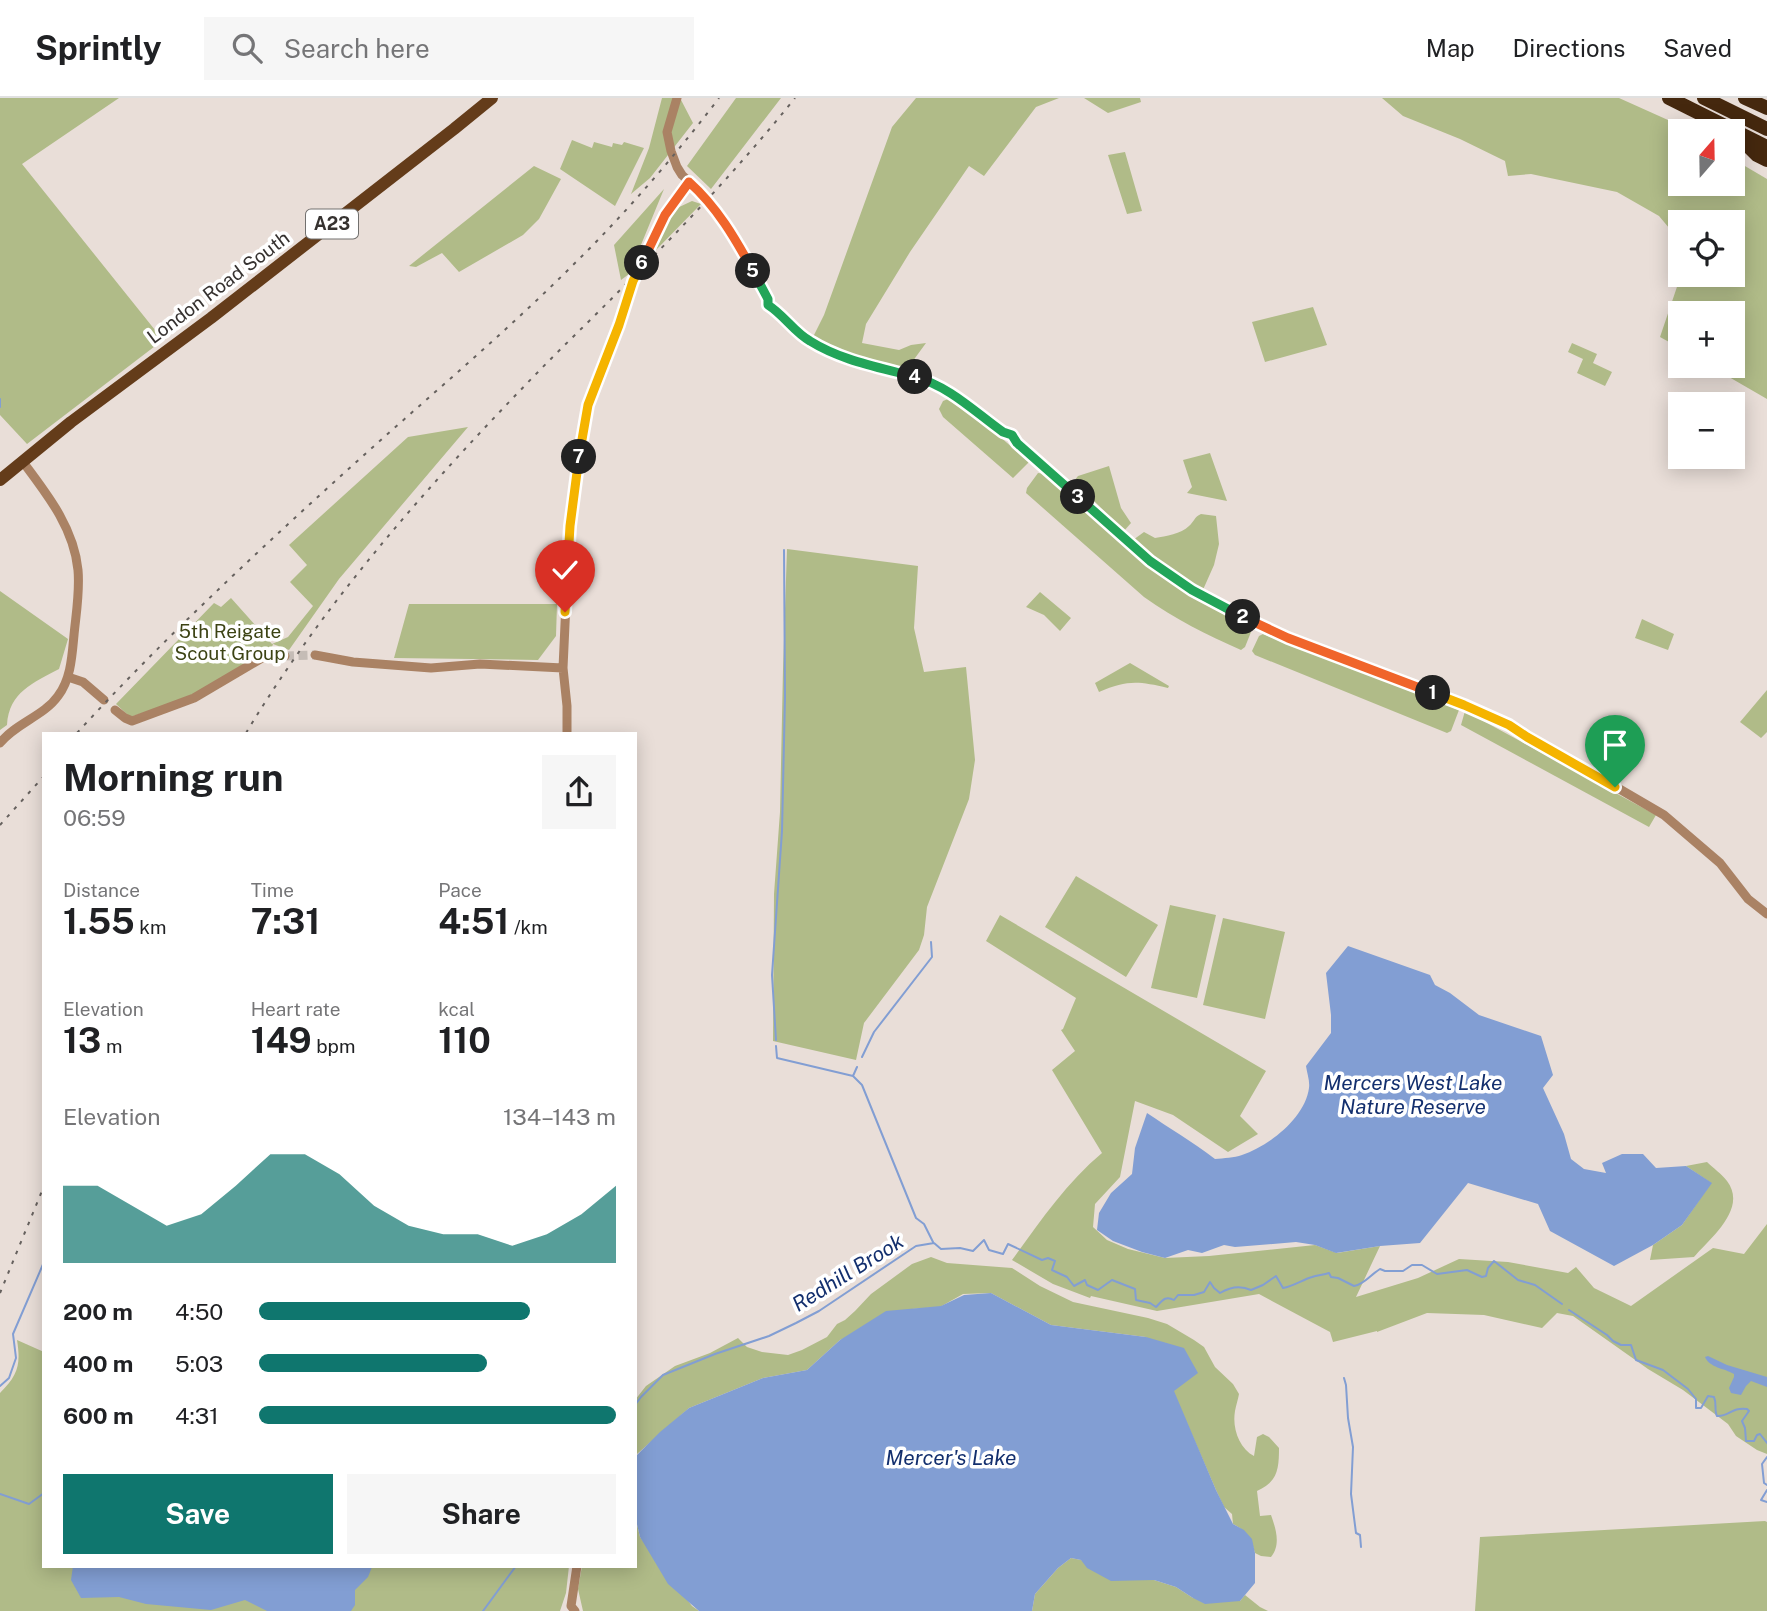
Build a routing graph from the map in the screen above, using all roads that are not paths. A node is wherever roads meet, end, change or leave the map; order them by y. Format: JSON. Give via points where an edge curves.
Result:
{"nodes":[{"id":1,"x":492,"y":98,"type":"edge"},
{"id":2,"x":677,"y":98,"type":"edge"},
{"id":3,"x":1669,"y":98,"type":"edge"},
{"id":4,"x":1704,"y":98,"type":"edge"},
{"id":5,"x":1745,"y":98,"type":"edge"},
{"id":6,"x":1767,"y":108,"type":"edge"},
{"id":7,"x":1711,"y":119,"type":"edge"},
{"id":8,"x":1767,"y":129,"type":"edge"},
{"id":9,"x":1745,"y":136,"type":"edge"},
{"id":10,"x":1745,"y":142,"type":"edge"},
{"id":11,"x":1767,"y":147,"type":"edge"},
{"id":12,"x":1767,"y":160,"type":"edge"},
{"id":13,"x":689,"y":182,"type":"junction"},
{"id":14,"x":23,"y":462,"type":"junction"},
{"id":15,"x":0,"y":480,"type":"edge"},
{"id":16,"x":315,"y":654,"type":"tunnel mouth"},
{"id":17,"x":285,"y":656,"type":"tunnel mouth"},
{"id":18,"x":563,"y":668,"type":"junction"},
{"id":19,"x":68,"y":677,"type":"junction"},
{"id":20,"x":104,"y":700,"type":"dead end"},
{"id":21,"x":115,"y":710,"type":"dead end"},
{"id":22,"x":567,"y":732,"type":"edge"},
{"id":23,"x":0,"y":743,"type":"edge"},
{"id":24,"x":1767,"y":914,"type":"edge"},
{"id":25,"x":576,"y":1568,"type":"edge"},
{"id":26,"x":573,"y":1608,"type":"edge"}],
"edges":[{"from":1,"to":14,"type":"main road","name":"London Road South","number":"A23"},
{"from":2,"to":13,"type":"street","via":[[668,141],[677,167]]},
{"from":3,"to":7,"type":"highway"},
{"from":4,"to":8,"type":"highway"},
{"from":5,"to":6,"type":"highway"},
{"from":9,"to":11,"type":"highway"},
{"from":10,"to":12,"type":"highway"},
{"from":13,"to":18,"type":"street","via":[[665,215],[633,281],[588,405],[570,526]]},
{"from":13,"to":24,"type":"street","via":[[729,227],[768,305],[800,335],[837,355],[943,388],[1012,435],[1150,561],[1203,597],[1288,638],[1509,725],[1664,816],[1720,863],[1748,899]]},
{"from":14,"to":15,"type":"main road","name":"London Road South","number":"A23"},
{"from":14,"to":19,"type":"street","via":[[55,506],[75,552],[78,599]]},
{"from":16,"to":18,"type":"street","via":[[431,668],[480,664]]},
{"from":17,"to":21,"type":"street","via":[[262,658],[194,698],[132,721]]},
{"from":18,"to":22,"type":"street"},
{"from":19,"to":20,"type":"street","via":[[83,682]]},
{"from":19,"to":23,"type":"street","via":[[56,699]]},
{"from":25,"to":26,"type":"street"}]}
